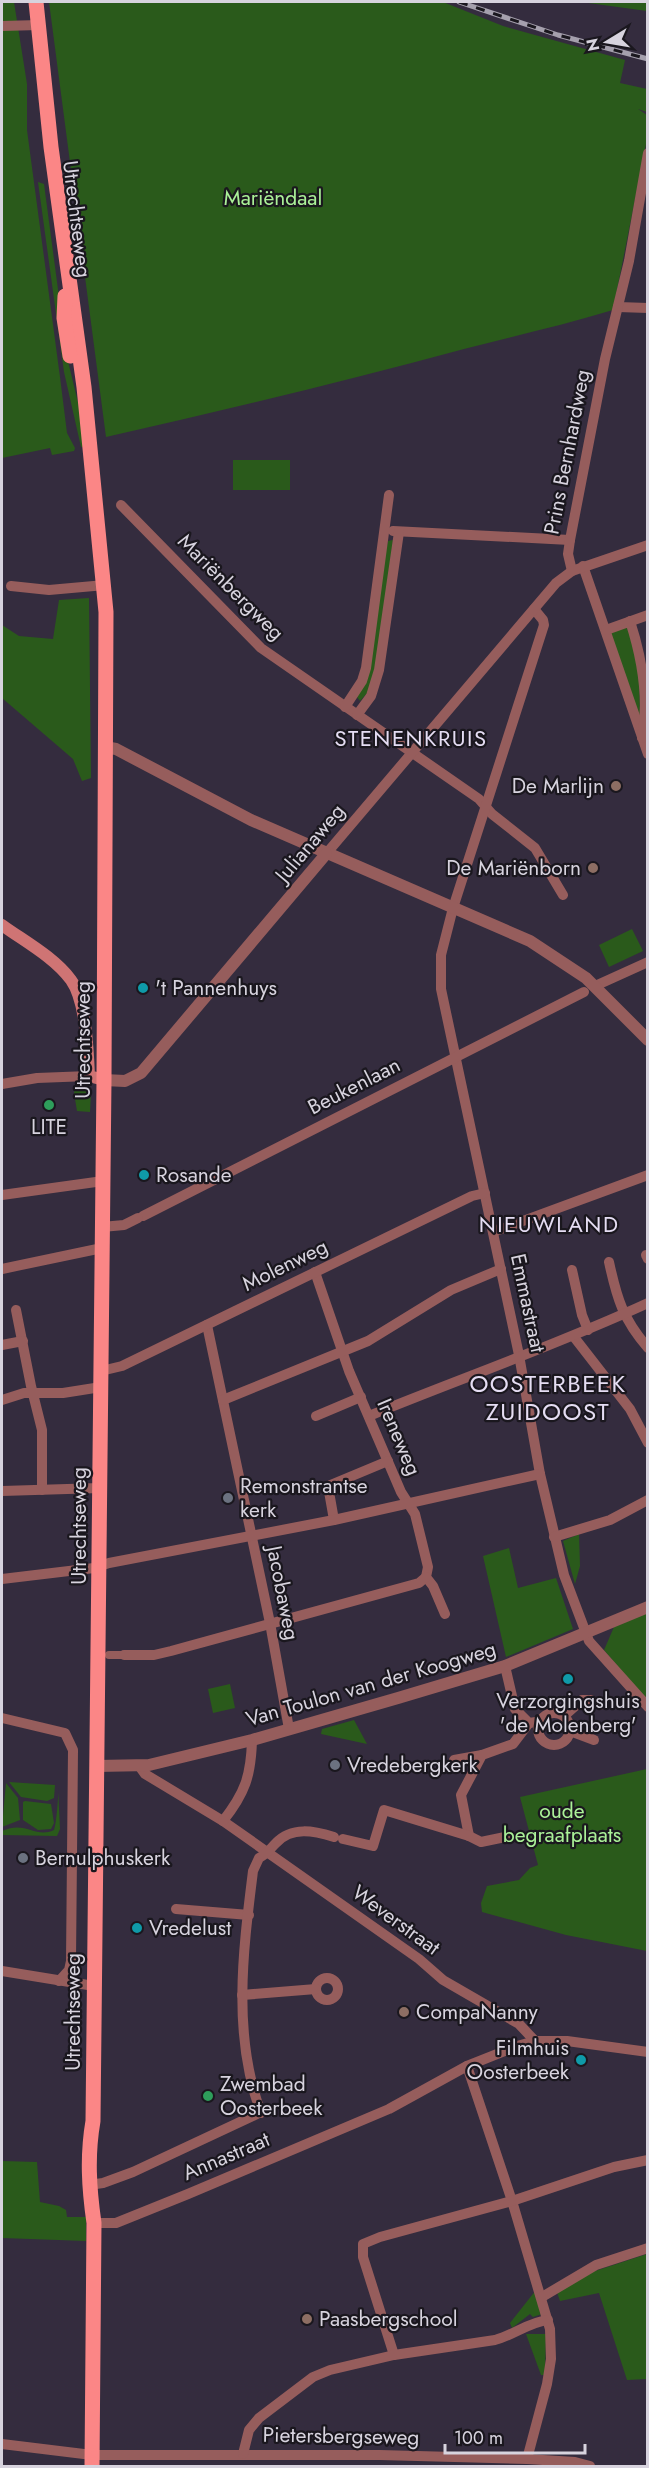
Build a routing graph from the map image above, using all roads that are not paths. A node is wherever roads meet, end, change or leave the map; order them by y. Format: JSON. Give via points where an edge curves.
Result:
{"nodes":[{"id":1,"x":28,"y":2,"type":"edge"},
{"id":2,"x":36,"y":2,"type":"edge"},
{"id":3,"x":2,"y":26,"type":"edge"},
{"id":4,"x":35,"y":26,"type":"junction"},
{"id":5,"x":648,"y":153,"type":"edge"},
{"id":6,"x":618,"y":307,"type":"junction"},
{"id":7,"x":648,"y":308,"type":"edge"},
{"id":8,"x":389,"y":495,"type":"dead end"},
{"id":9,"x":121,"y":505,"type":"dead end"},
{"id":10,"x":386,"y":531,"type":"junction"},
{"id":11,"x":399,"y":532,"type":"junction"},
{"id":12,"x":570,"y":540,"type":"junction"},
{"id":13,"x":648,"y":545,"type":"edge"},
{"id":14,"x":583,"y":566,"type":"junction"},
{"id":15,"x":572,"y":571,"type":"junction"},
{"id":16,"x":105,"y":585,"type":"junction"},
{"id":17,"x":11,"y":586,"type":"dead end"},
{"id":18,"x":534,"y":609,"type":"junction"},
{"id":19,"x":648,"y":615,"type":"edge"},
{"id":20,"x":630,"y":621,"type":"junction"},
{"id":21,"x":606,"y":630,"type":"junction"},
{"id":22,"x":345,"y":707,"type":"junction"},
{"id":23,"x":357,"y":715,"type":"junction"},
{"id":24,"x":645,"y":737,"type":"edge"},
{"id":25,"x":105,"y":747,"type":"junction"},
{"id":26,"x":412,"y":753,"type":"junction"},
{"id":27,"x":648,"y":754,"type":"edge"},
{"id":28,"x":487,"y":807,"type":"junction"},
{"id":29,"x":326,"y":854,"type":"junction"},
{"id":30,"x":563,"y":895,"type":"dead end"},
{"id":31,"x":453,"y":908,"type":"junction"},
{"id":32,"x":2,"y":925,"type":"edge"},
{"id":33,"x":648,"y":962,"type":"edge"},
{"id":34,"x":589,"y":989,"type":"junction"},
{"id":35,"x":648,"y":1040,"type":"edge"},
{"id":36,"x":455,"y":1056,"type":"junction"},
{"id":37,"x":97,"y":1078,"type":"junction"},
{"id":38,"x":2,"y":1084,"type":"edge"},
{"id":39,"x":648,"y":1175,"type":"edge"},
{"id":40,"x":103,"y":1181,"type":"junction"},
{"id":41,"x":485,"y":1193,"type":"junction"},
{"id":42,"x":2,"y":1195,"type":"edge"},
{"id":43,"x":102,"y":1227,"type":"junction"},
{"id":44,"x":493,"y":1232,"type":"junction"},
{"id":45,"x":102,"y":1248,"type":"junction"},
{"id":46,"x":609,"y":1262,"type":"dead end"},
{"id":47,"x":2,"y":1269,"type":"edge"},
{"id":48,"x":501,"y":1269,"type":"junction"},
{"id":49,"x":572,"y":1270,"type":"dead end"},
{"id":50,"x":315,"y":1272,"type":"junction"},
{"id":51,"x":648,"y":1303,"type":"edge"},
{"id":52,"x":16,"y":1310,"type":"dead end"},
{"id":53,"x":623,"y":1314,"type":"junction"},
{"id":54,"x":207,"y":1325,"type":"junction"},
{"id":55,"x":588,"y":1330,"type":"junction"},
{"id":56,"x":574,"y":1337,"type":"junction"},
{"id":57,"x":23,"y":1341,"type":"junction"},
{"id":58,"x":2,"y":1345,"type":"edge"},
{"id":59,"x":648,"y":1348,"type":"edge"},
{"id":60,"x":342,"y":1352,"type":"junction"},
{"id":61,"x":519,"y":1356,"type":"junction"},
{"id":62,"x":101,"y":1371,"type":"junction"},
{"id":63,"x":101,"y":1387,"type":"junction"},
{"id":64,"x":33,"y":1392,"type":"junction"},
{"id":65,"x":361,"y":1397,"type":"junction"},
{"id":66,"x":2,"y":1400,"type":"edge"},
{"id":67,"x":223,"y":1400,"type":"junction"},
{"id":68,"x":316,"y":1416,"type":"dead end"},
{"id":69,"x":369,"y":1416,"type":"junction"},
{"id":70,"x":648,"y":1443,"type":"edge"},
{"id":71,"x":388,"y":1461,"type":"junction"},
{"id":72,"x":540,"y":1474,"type":"junction"},
{"id":73,"x":100,"y":1488,"type":"junction"},
{"id":74,"x":42,"y":1490,"type":"junction"},
{"id":75,"x":2,"y":1491,"type":"edge"},
{"id":76,"x":648,"y":1500,"type":"edge"},
{"id":77,"x":408,"y":1502,"type":"junction"},
{"id":78,"x":334,"y":1520,"type":"junction"},
{"id":79,"x":252,"y":1537,"type":"junction"},
{"id":80,"x":554,"y":1537,"type":"junction"},
{"id":81,"x":100,"y":1566,"type":"junction"},
{"id":82,"x":426,"y":1577,"type":"junction"},
{"id":83,"x":2,"y":1579,"type":"edge"},
{"id":84,"x":648,"y":1607,"type":"edge"},
{"id":85,"x":445,"y":1614,"type":"dead end"},
{"id":86,"x":270,"y":1623,"type":"junction"},
{"id":87,"x":586,"y":1633,"type":"junction"},
{"id":88,"x":109,"y":1655,"type":"dead end"},
{"id":89,"x":124,"y":1655,"type":"joint"},
{"id":90,"x":505,"y":1666,"type":"junction"},
{"id":91,"x":600,"y":1705,"type":"dead end"},
{"id":92,"x":648,"y":1707,"type":"edge"},
{"id":93,"x":564,"y":1716,"type":"junction"},
{"id":94,"x":2,"y":1718,"type":"edge"},
{"id":95,"x":534,"y":1723,"type":"junction"},
{"id":96,"x":290,"y":1729,"type":"junction"},
{"id":97,"x":570,"y":1731,"type":"junction"},
{"id":98,"x":252,"y":1740,"type":"junction"},
{"id":99,"x":594,"y":1740,"type":"dead end"},
{"id":100,"x":482,"y":1755,"type":"junction"},
{"id":101,"x":454,"y":1760,"type":"dead end"},
{"id":102,"x":97,"y":1766,"type":"junction"},
{"id":103,"x":141,"y":1767,"type":"junction"},
{"id":104,"x":223,"y":1821,"type":"junction"},
{"id":105,"x":469,"y":1836,"type":"junction"},
{"id":106,"x":505,"y":1837,"type":"dead end"},
{"id":107,"x":267,"y":1855,"type":"junction"},
{"id":108,"x":176,"y":1909,"type":"dead end"},
{"id":109,"x":249,"y":1915,"type":"junction"},
{"id":110,"x":2,"y":1971,"type":"edge"},
{"id":111,"x":59,"y":1981,"type":"junction"},
{"id":112,"x":94,"y":1986,"type":"junction"},
{"id":113,"x":316,"y":1989,"type":"dead end"},
{"id":114,"x":242,"y":1995,"type":"junction"},
{"id":115,"x":535,"y":2041,"type":"junction"},
{"id":116,"x":648,"y":2052,"type":"edge"},
{"id":117,"x":467,"y":2066,"type":"junction"},
{"id":118,"x":648,"y":2160,"type":"edge"},
{"id":119,"x":89,"y":2185,"type":"junction"},
{"id":120,"x":512,"y":2201,"type":"junction"},
{"id":121,"x":94,"y":2223,"type":"junction"},
{"id":122,"x":648,"y":2248,"type":"edge"},
{"id":123,"x":542,"y":2297,"type":"junction"},
{"id":124,"x":548,"y":2320,"type":"junction"},
{"id":125,"x":394,"y":2355,"type":"junction"},
{"id":126,"x":2,"y":2444,"type":"edge"},
{"id":127,"x":283,"y":2453,"type":"junction"},
{"id":128,"x":243,"y":2454,"type":"junction"},
{"id":129,"x":527,"y":2459,"type":"junction"},
{"id":130,"x":92,"y":2461,"type":"edge"},
{"id":131,"x":284,"y":2466,"type":"edge"},
{"id":132,"x":590,"y":2466,"type":"edge"}],
"edges":[{"from":1,"to":4,"type":"main road","name":"Utrechtseweg"},
{"from":2,"to":4,"type":"main road","name":"Utrechtseweg"},
{"from":3,"to":4,"type":"street"},
{"from":4,"to":16,"type":"main road","name":"Utrechtseweg"},
{"from":5,"to":6,"type":"street","name":"Prins Bernhardweg"},
{"from":6,"to":7,"type":"street"},
{"from":6,"to":12,"type":"street","name":"Prins Bernhardweg"},
{"from":8,"to":10,"type":"street"},
{"from":9,"to":22,"type":"street","name":"Mariënbergweg","via":[[261,648]]},
{"from":10,"to":11,"type":"street"},
{"from":10,"to":22,"type":"street","via":[[366,668]]},
{"from":11,"to":12,"type":"street"},
{"from":11,"to":23,"type":"street","via":[[379,670],[371,696]]},
{"from":12,"to":15,"type":"street","name":"Prins Bernhardweg"},
{"from":13,"to":14,"type":"street"},
{"from":14,"to":15,"type":"street"},
{"from":14,"to":21,"type":"street"},
{"from":15,"to":18,"type":"street"},
{"from":16,"to":17,"type":"street","via":[[49,590]]},
{"from":16,"to":25,"type":"main road","name":"Utrechtseweg"},
{"from":18,"to":26,"type":"street","name":"Julianaweg"},
{"from":18,"to":28,"type":"street","via":[[544,625]]},
{"from":19,"to":20,"type":"street"},
{"from":20,"to":21,"type":"street"},
{"from":20,"to":24,"type":"street","via":[[644,672]]},
{"from":21,"to":24,"type":"street"},
{"from":22,"to":23,"type":"street","name":"Mariënbergweg"},
{"from":23,"to":26,"type":"street","name":"Mariënbergweg"},
{"from":24,"to":27,"type":"street"},
{"from":25,"to":29,"type":"street"},
{"from":25,"to":37,"type":"main road","name":"Utrechtseweg"},
{"from":26,"to":28,"type":"street","name":"Mariënbergweg"},
{"from":26,"to":29,"type":"street","name":"Julianaweg"},
{"from":28,"to":30,"type":"street","name":"Mariënbergweg","via":[[535,848]]},
{"from":28,"to":31,"type":"street"},
{"from":29,"to":31,"type":"street"},
{"from":29,"to":37,"type":"street","name":"Julianaweg","via":[[141,1073],[126,1081]]},
{"from":31,"to":34,"type":"street","via":[[530,941],[577,970]]},
{"from":31,"to":36,"type":"street","name":"Emmastraat","via":[[440,973]]},
{"from":32,"to":37,"type":"main road","via":[[57,965],[71,980],[79,998]]},
{"from":33,"to":34,"type":"street"},
{"from":34,"to":35,"type":"street"},
{"from":34,"to":36,"type":"street","name":"Beukenlaan"},
{"from":36,"to":41,"type":"street","name":"Emmastraat"},
{"from":36,"to":43,"type":"street","name":"Beukenlaan","via":[[124,1226]]},
{"from":37,"to":38,"type":"street","via":[[37,1078]]},
{"from":37,"to":40,"type":"main road","name":"Utrechtseweg"},
{"from":39,"to":44,"type":"street"},
{"from":40,"to":42,"type":"street"},
{"from":40,"to":43,"type":"main road","name":"Utrechtseweg"},
{"from":41,"to":44,"type":"street","name":"Emmastraat"},
{"from":41,"to":50,"type":"street","name":"Molenweg"},
{"from":43,"to":45,"type":"main road","name":"Utrechtseweg"},
{"from":44,"to":48,"type":"street","name":"Emmastraat"},
{"from":45,"to":47,"type":"street"},
{"from":45,"to":62,"type":"main road","name":"Utrechtseweg"},
{"from":46,"to":53,"type":"street"},
{"from":48,"to":60,"type":"street","via":[[451,1290],[368,1341]]},
{"from":48,"to":61,"type":"street","name":"Emmastraat"},
{"from":49,"to":55,"type":"street"},
{"from":50,"to":54,"type":"street","name":"Molenweg"},
{"from":50,"to":60,"type":"street","name":"Ireneweg"},
{"from":51,"to":53,"type":"street"},
{"from":52,"to":57,"type":"street"},
{"from":53,"to":55,"type":"street"},
{"from":53,"to":59,"type":"street"},
{"from":54,"to":62,"type":"street","name":"Molenweg","via":[[122,1366]]},
{"from":54,"to":67,"type":"street","name":"Jacobaweg"},
{"from":55,"to":56,"type":"street"},
{"from":56,"to":61,"type":"street"},
{"from":56,"to":70,"type":"street","via":[[630,1409]]},
{"from":57,"to":58,"type":"street"},
{"from":57,"to":64,"type":"street"},
{"from":60,"to":65,"type":"street","name":"Ireneweg"},
{"from":60,"to":67,"type":"street"},
{"from":61,"to":69,"type":"street"},
{"from":61,"to":72,"type":"street","name":"Emmastraat"},
{"from":62,"to":63,"type":"main road","name":"Utrechtseweg"},
{"from":63,"to":64,"type":"street","via":[[63,1393]]},
{"from":63,"to":73,"type":"main road","name":"Utrechtseweg"},
{"from":64,"to":66,"type":"street"},
{"from":64,"to":74,"type":"street","via":[[42,1430]]},
{"from":65,"to":68,"type":"street"},
{"from":65,"to":69,"type":"street","name":"Ireneweg"},
{"from":67,"to":79,"type":"street","name":"Jacobaweg"},
{"from":69,"to":71,"type":"street","name":"Ireneweg"},
{"from":71,"to":77,"type":"street","name":"Ireneweg"},
{"from":71,"to":78,"type":"street","via":[[328,1486]]},
{"from":72,"to":77,"type":"street"},
{"from":72,"to":80,"type":"street","name":"Emmastraat"},
{"from":73,"to":74,"type":"street"},
{"from":73,"to":81,"type":"main road","name":"Utrechtseweg"},
{"from":74,"to":75,"type":"street"},
{"from":76,"to":80,"type":"street","via":[[610,1520]]},
{"from":77,"to":78,"type":"street"},
{"from":77,"to":82,"type":"street","name":"Ireneweg","via":[[418,1522],[428,1567]]},
{"from":78,"to":79,"type":"street"},
{"from":79,"to":81,"type":"street"},
{"from":79,"to":86,"type":"street","name":"Jacobaweg"},
{"from":80,"to":87,"type":"street","name":"Emmastraat"},
{"from":81,"to":83,"type":"street"},
{"from":81,"to":102,"type":"main road","name":"Utrechtseweg"},
{"from":82,"to":85,"type":"street","name":"Ireneweg"},
{"from":82,"to":86,"type":"street","via":[[419,1583]]},
{"from":84,"to":87,"type":"street","name":"Van Toulon van der Koogweg"},
{"from":86,"to":89,"type":"street","via":[[154,1655]]},
{"from":86,"to":96,"type":"street","name":"Jacobaweg"},
{"from":87,"to":90,"type":"street","name":"Van Toulon van der Koogweg"},
{"from":87,"to":92,"type":"street","name":"Emmastraat"},
{"from":88,"to":89,"type":"street"},
{"from":90,"to":95,"type":"street","via":[[515,1709]]},
{"from":90,"to":96,"type":"street","name":"Van Toulon van der Koogweg"},
{"from":91,"to":93,"type":"street","via":[[582,1700]]},
{"from":93,"to":95,"type":"street","via":[[550,1713]]},
{"from":93,"to":97,"type":"street"},
{"from":94,"to":111,"type":"street","name":"Utrechtseweg","via":[[65,1732],[73,1750],[70,1961],[69,1970]]},
{"from":95,"to":97,"type":"street","via":[[549,1745],[565,1741]]},
{"from":95,"to":100,"type":"street","via":[[513,1744]]},
{"from":96,"to":98,"type":"street","name":"Van Toulon van der Koogweg"},
{"from":97,"to":99,"type":"street"},
{"from":98,"to":103,"type":"street","name":"Van Toulon van der Koogweg"},
{"from":98,"to":104,"type":"street","via":[[242,1797]]},
{"from":100,"to":101,"type":"street"},
{"from":100,"to":105,"type":"street","via":[[461,1795]]},
{"from":102,"to":103,"type":"street","name":"Van Toulon van der Koogweg"},
{"from":102,"to":112,"type":"main road","name":"Utrechtseweg"},
{"from":103,"to":104,"type":"street","name":"Weverstraat","via":[[145,1774]]},
{"from":104,"to":107,"type":"street","name":"Weverstraat"},
{"from":105,"to":106,"type":"street","via":[[481,1842]]},
{"from":105,"to":107,"type":"street","via":[[384,1810],[373,1846],[314,1830],[282,1838]]},
{"from":107,"to":109,"type":"street","via":[[259,1858],[254,1871]]},
{"from":107,"to":115,"type":"street","name":"Weverstraat","via":[[419,1959],[443,1980],[519,2024]]},
{"from":108,"to":109,"type":"street"},
{"from":109,"to":114,"type":"street"},
{"from":110,"to":111,"type":"street"},
{"from":111,"to":112,"type":"street"},
{"from":112,"to":119,"type":"main road","name":"Utrechtseweg"},
{"from":113,"to":114,"type":"street"},
{"from":114,"to":119,"type":"street","via":[[246,2063],[259,2113],[133,2172]]},
{"from":115,"to":116,"type":"street","via":[[567,2041]]},
{"from":115,"to":117,"type":"street","name":"Annastraat"},
{"from":117,"to":120,"type":"street"},
{"from":117,"to":121,"type":"street","name":"Annastraat","via":[[388,2109],[188,2194],[116,2223]]},
{"from":118,"to":120,"type":"street","via":[[614,2167]]},
{"from":119,"to":121,"type":"main road","name":"Utrechtseweg"},
{"from":120,"to":123,"type":"street"},
{"from":120,"to":125,"type":"street","via":[[363,2244],[363,2257]]},
{"from":121,"to":130,"type":"main road","name":"Utrechtseweg"},
{"from":122,"to":123,"type":"street","via":[[596,2265]]},
{"from":123,"to":124,"type":"street"},
{"from":124,"to":125,"type":"street","via":[[534,2322],[495,2340]]},
{"from":124,"to":129,"type":"street","via":[[551,2359]]},
{"from":125,"to":128,"type":"street","via":[[330,2370],[307,2380],[259,2418],[249,2430]]},
{"from":126,"to":130,"type":"street","name":"Pietersbergseweg"},
{"from":127,"to":128,"type":"street","name":"Pietersbergseweg"},
{"from":127,"to":129,"type":"street","name":"Pietersbergseweg"},
{"from":127,"to":131,"type":"street"},
{"from":128,"to":130,"type":"street","name":"Pietersbergseweg"},
{"from":129,"to":132,"type":"street","name":"Pietersbergseweg"}]}
